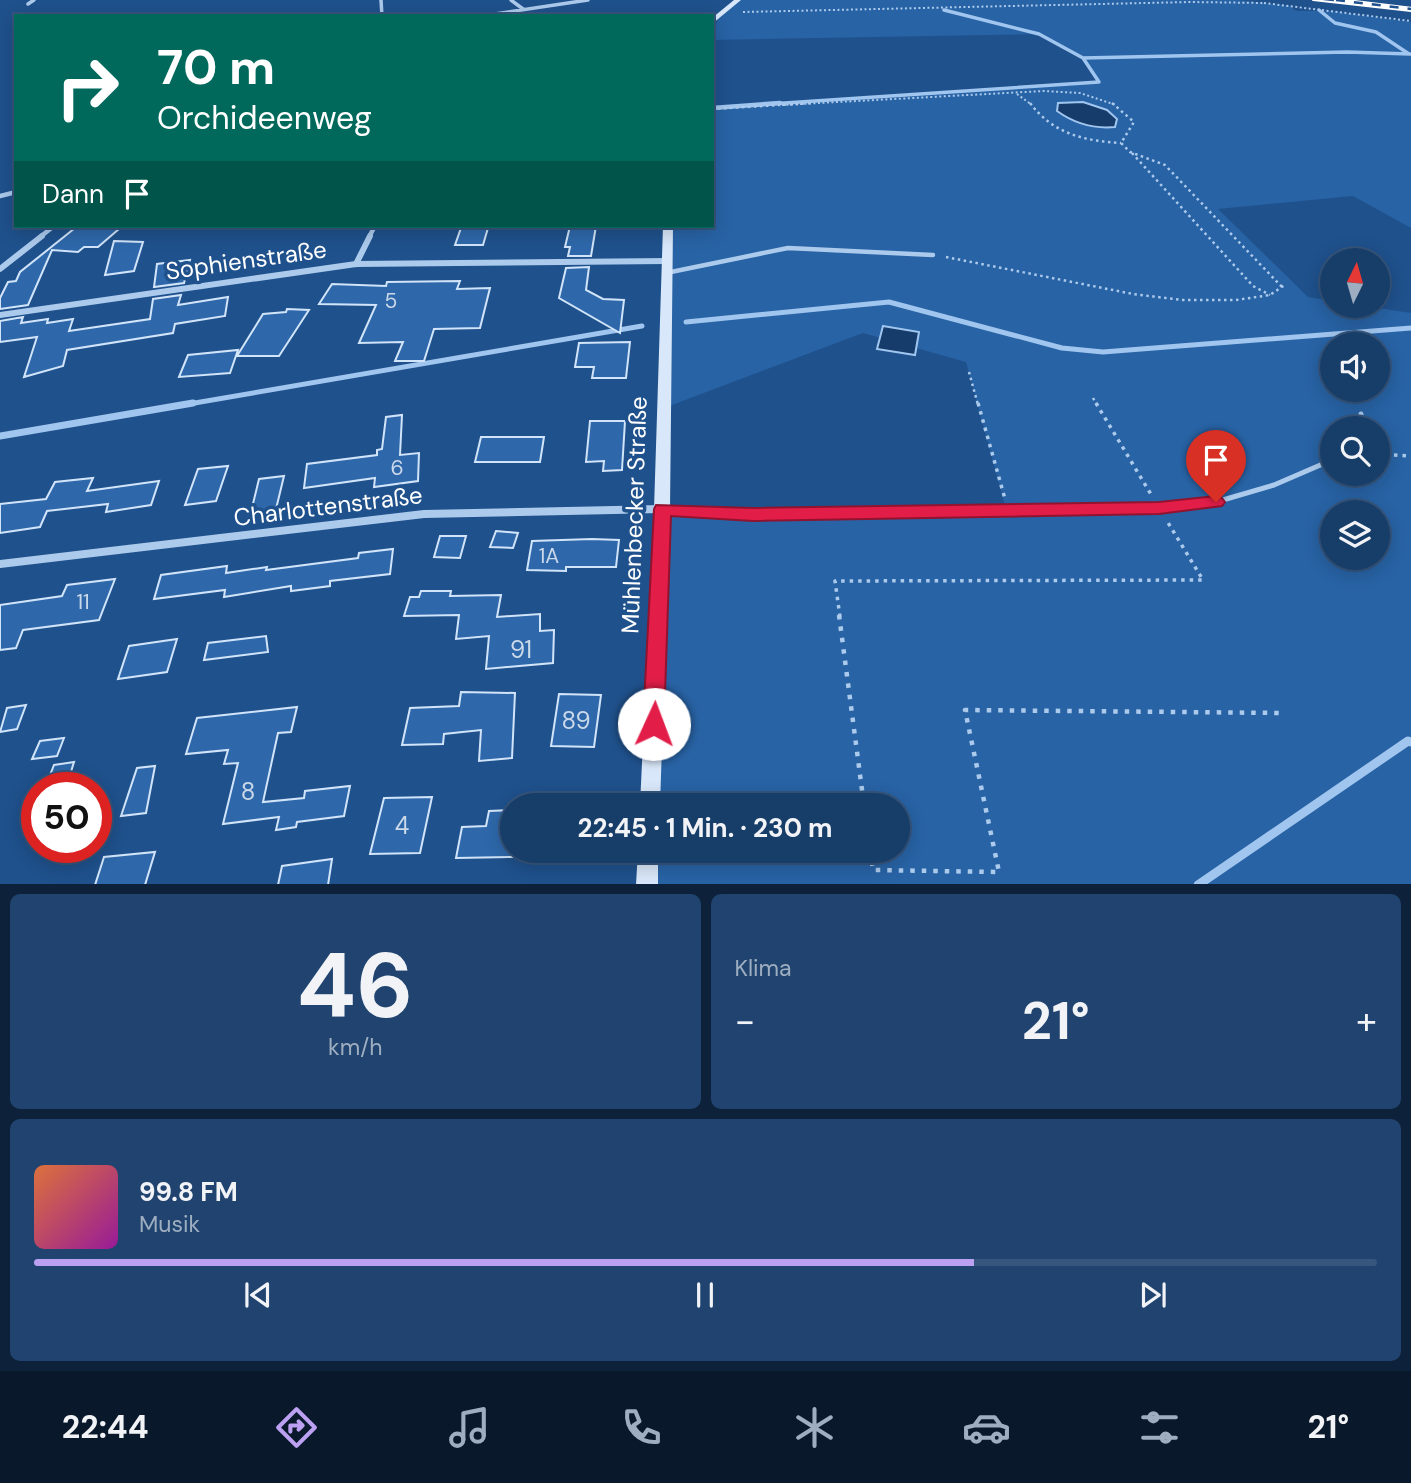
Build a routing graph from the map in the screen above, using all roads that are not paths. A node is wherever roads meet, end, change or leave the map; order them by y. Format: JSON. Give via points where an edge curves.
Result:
{"nodes":[{"id":1,"x":34,"y":0,"type":"edge"},
{"id":2,"x":512,"y":0,"type":"edge"},
{"id":3,"x":587,"y":0,"type":"edge"},
{"id":4,"x":737,"y":0,"type":"edge"},
{"id":5,"x":28,"y":4,"type":"dead end"},
{"id":6,"x":523,"y":9,"type":"junction"},
{"id":7,"x":493,"y":14,"type":"edge"},
{"id":8,"x":714,"y":20,"type":"edge"},
{"id":9,"x":51,"y":228,"type":"edge"},
{"id":10,"x":374,"y":228,"type":"edge"},
{"id":11,"x":668,"y":228,"type":"edge"},
{"id":12,"x":933,"y":255,"type":"road end"},
{"id":13,"x":356,"y":264,"type":"junction"},
{"id":14,"x":667,"y":267,"type":"junction"},
{"id":15,"x":0,"y":269,"type":"edge"},
{"id":16,"x":0,"y":315,"type":"edge"},
{"id":17,"x":1320,"y":465,"type":"edge"},
{"id":18,"x":662,"y":509,"type":"junction"},
{"id":19,"x":0,"y":564,"type":"edge"},
{"id":20,"x":650,"y":793,"type":"edge"},
{"id":21,"x":648,"y":863,"type":"edge"},
{"id":22,"x":647,"y":884,"type":"edge"}],
"edges":[{"from":1,"to":5,"type":"street"},
{"from":2,"to":6,"type":"street"},
{"from":3,"to":6,"type":"street"},
{"from":4,"to":8,"type":"main road"},
{"from":6,"to":7,"type":"street"},
{"from":9,"to":15,"type":"street"},
{"from":10,"to":13,"type":"street"},
{"from":11,"to":14,"type":"main road","name":"Mühlenbecker Straße"},
{"from":12,"to":14,"type":"lane","via":[[788,248]]},
{"from":13,"to":14,"type":"street","name":"Sophienstraße"},
{"from":13,"to":16,"type":"street","name":"Sophienstraße"},
{"from":14,"to":18,"type":"main road","name":"Mühlenbecker Straße"},
{"from":17,"to":18,"type":"lane","via":[[1216,502],[1159,508],[753,514]]},
{"from":18,"to":19,"type":"street","name":"Charlottenstraße","via":[[424,514]]},
{"from":18,"to":20,"type":"main road","name":"Mühlenbecker Straße"},
{"from":21,"to":22,"type":"main road"}]}
